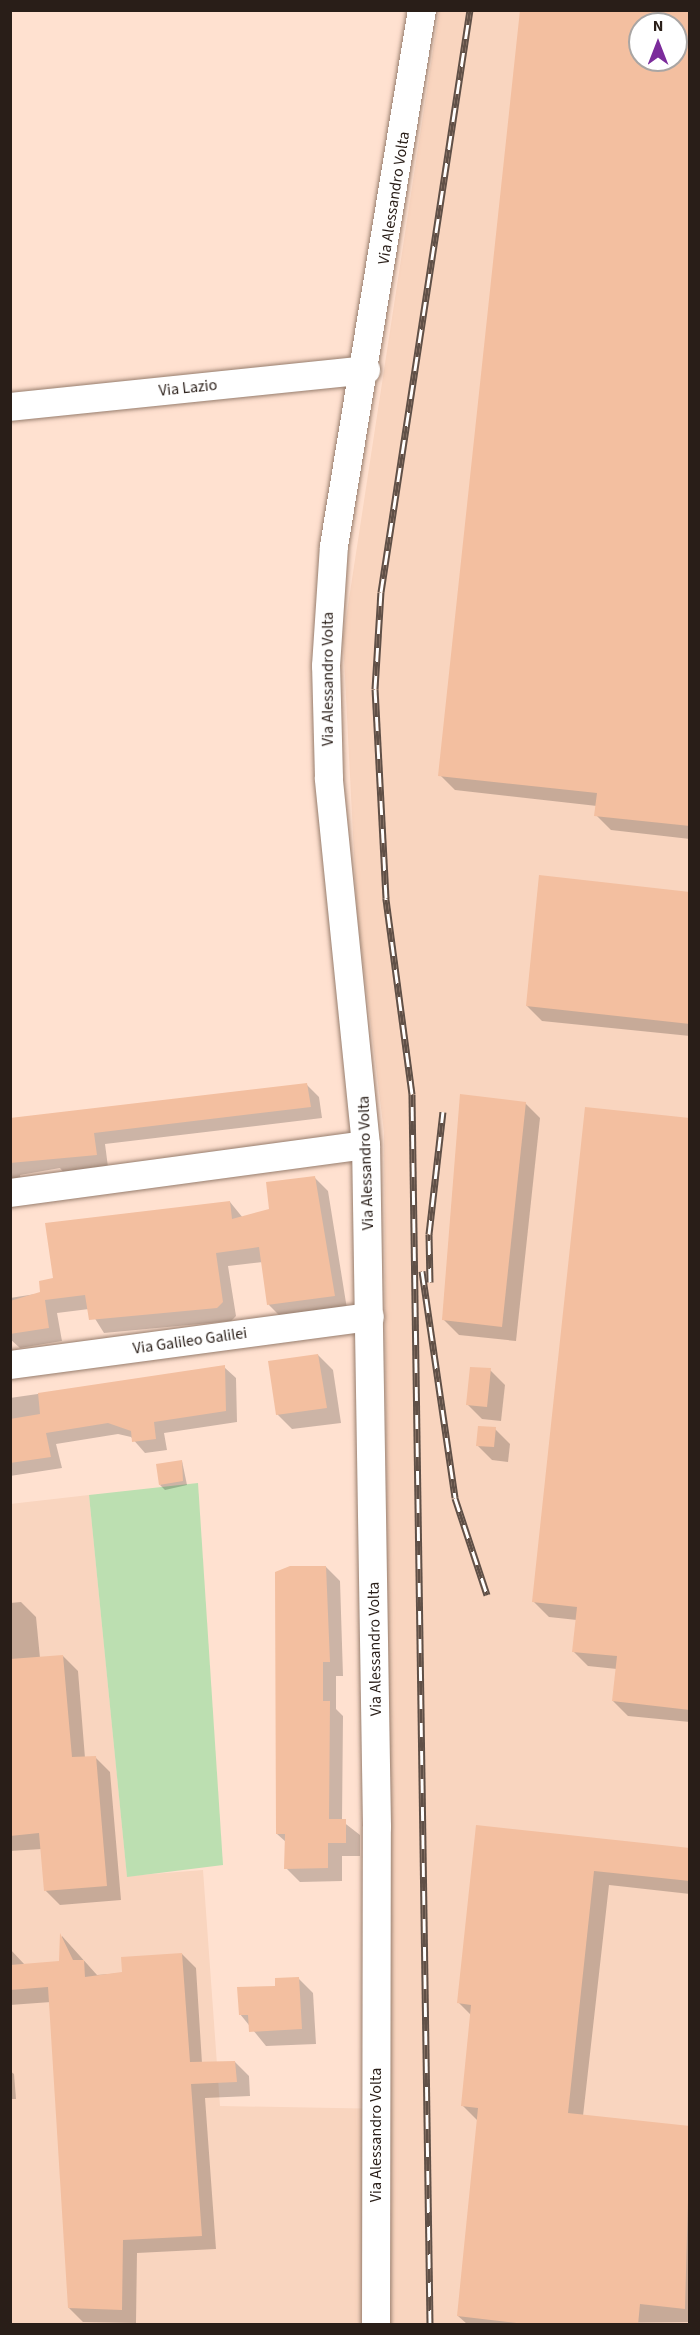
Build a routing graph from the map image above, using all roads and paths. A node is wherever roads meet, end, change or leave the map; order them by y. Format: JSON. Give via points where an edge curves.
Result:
{"nodes":[{"id":1,"x":422,"y":10,"type":"edge"},
{"id":2,"x":366,"y":370,"type":"junction"},
{"id":3,"x":10,"y":406,"type":"edge"},
{"id":4,"x":366,"y":1145,"type":"junction"},
{"id":5,"x":10,"y":1193,"type":"edge"},
{"id":6,"x":370,"y":1317,"type":"junction"},
{"id":7,"x":10,"y":1365,"type":"edge"},
{"id":8,"x":376,"y":2325,"type":"edge"}],
"edges":[{"from":1,"to":2,"type":"street","name":"Via Alessandro Volta"},
{"from":2,"to":3,"type":"street","name":"Via Lazio"},
{"from":2,"to":4,"type":"street","name":"Via Alessandro Volta","via":[[334,546],[326,666],[329,778],[364,1079]]},
{"from":4,"to":5,"type":"street"},
{"from":4,"to":6,"type":"street","name":"Via Alessandro Volta"},
{"from":6,"to":7,"type":"street","name":"Via Galileo Galilei"},
{"from":6,"to":8,"type":"street","name":"Via Alessandro Volta","via":[[377,1827]]}]}
